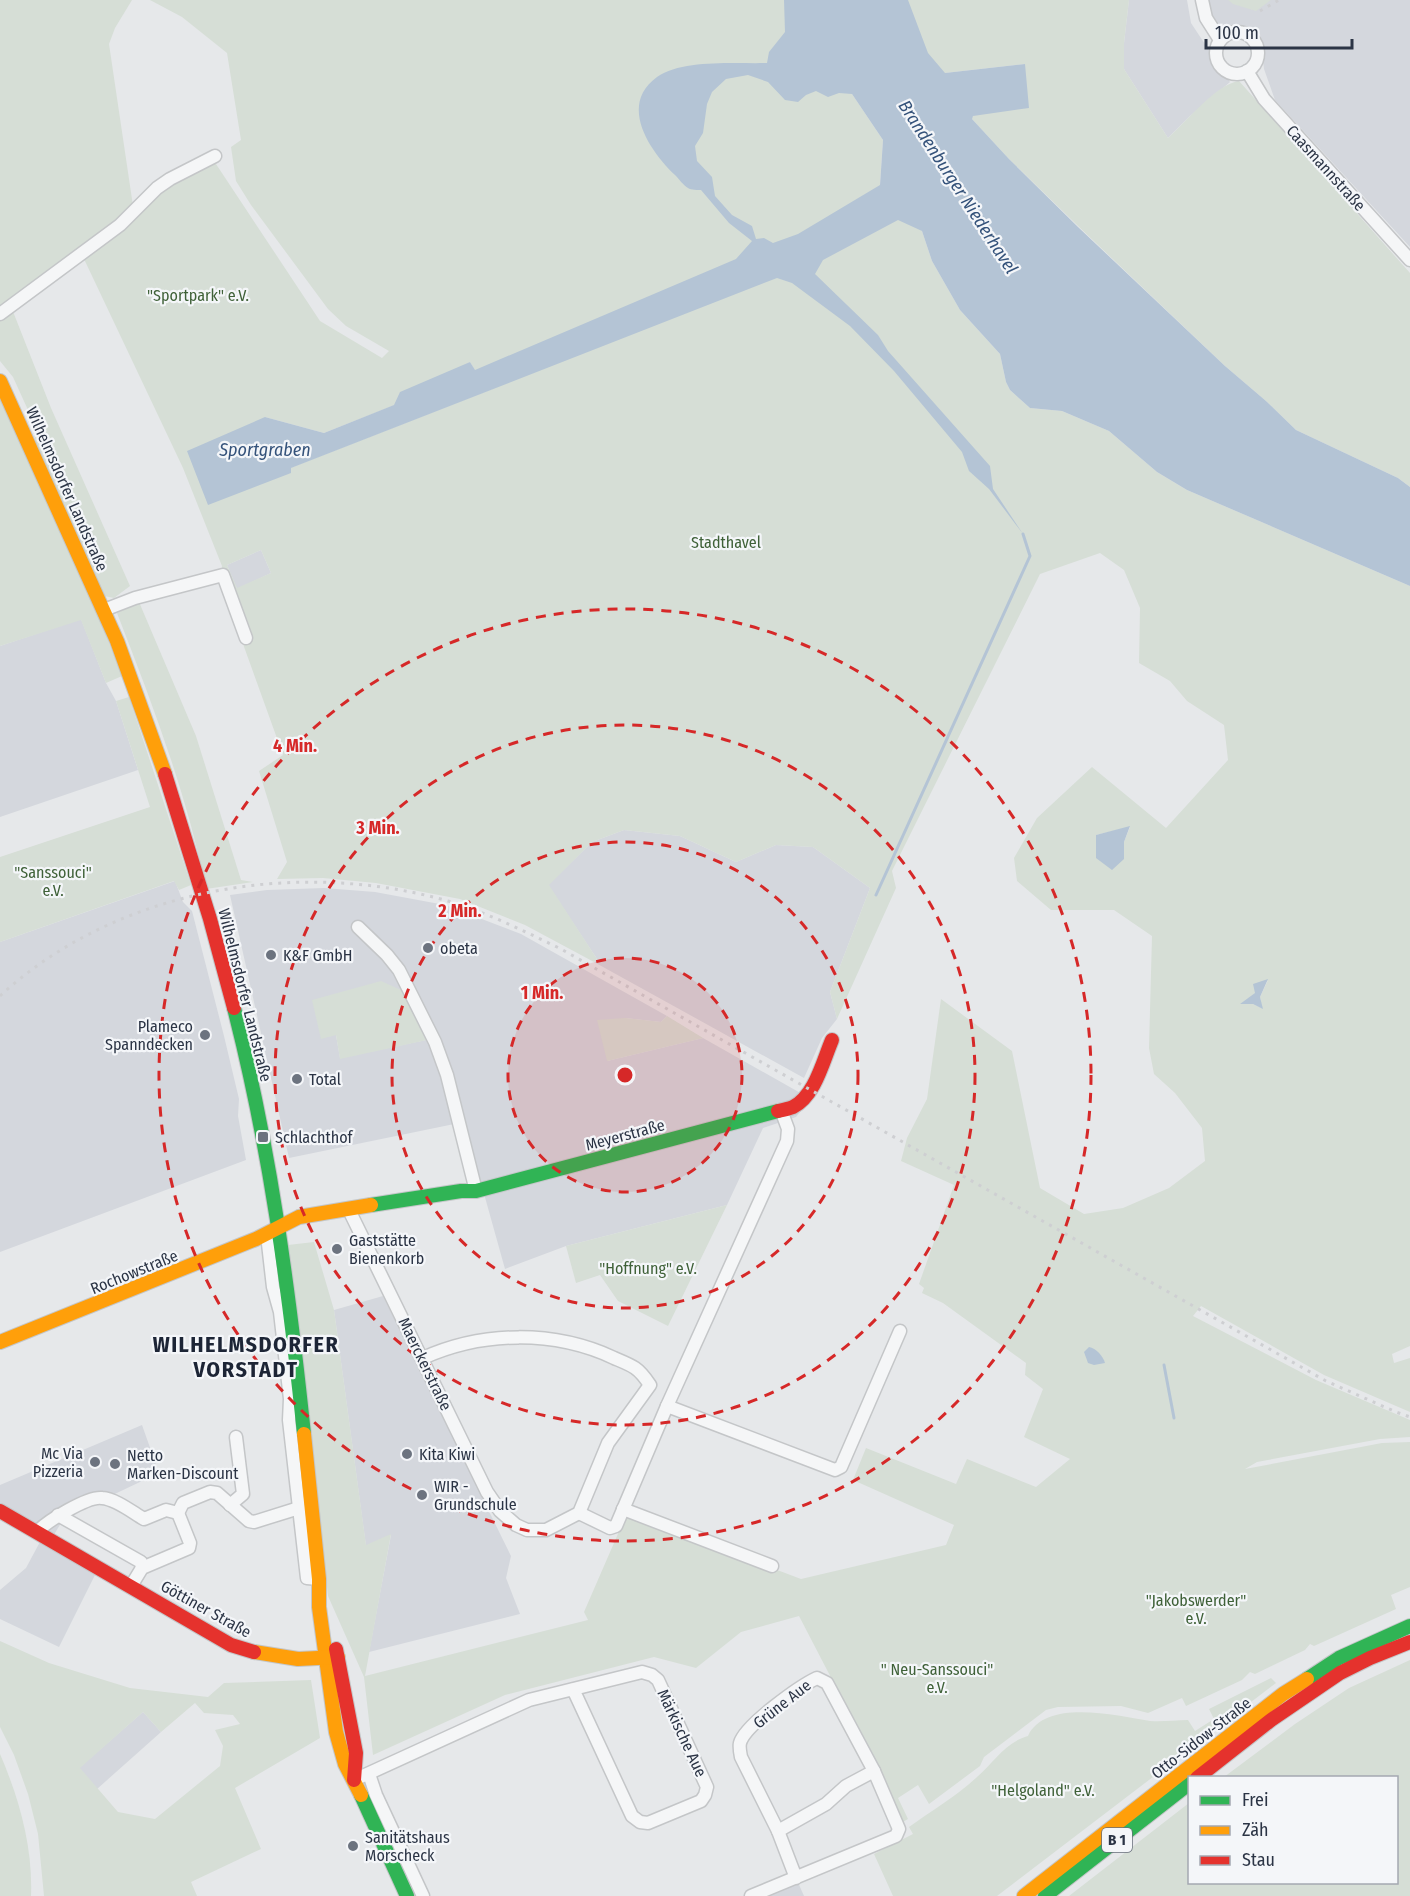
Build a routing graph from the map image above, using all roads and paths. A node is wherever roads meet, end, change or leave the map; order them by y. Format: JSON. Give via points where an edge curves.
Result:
{"nodes":[{"id":1,"x":1202,"y":0,"type":"edge"},
{"id":2,"x":1220,"y":40,"type":"junction"},
{"id":3,"x":1247,"y":71,"type":"junction"},
{"id":4,"x":215,"y":156,"type":"dead end"},
{"id":5,"x":1410,"y":260,"type":"edge"},
{"id":6,"x":0,"y":314,"type":"edge"},
{"id":7,"x":0,"y":381,"type":"edge"},
{"id":8,"x":104,"y":610,"type":"junction"},
{"id":9,"x":246,"y":638,"type":"dead end"},
{"id":10,"x":358,"y":927,"type":"dead end"},
{"id":11,"x":832,"y":1040,"type":"dead end"},
{"id":12,"x":781,"y":1110,"type":"junction"},
{"id":13,"x":476,"y":1191,"type":"junction"},
{"id":14,"x":349,"y":1210,"type":"junction"},
{"id":15,"x":272,"y":1231,"type":"junction"},
{"id":16,"x":900,"y":1331,"type":"dead end"},
{"id":17,"x":0,"y":1342,"type":"edge"},
{"id":18,"x":423,"y":1358,"type":"junction"},
{"id":19,"x":667,"y":1406,"type":"junction"},
{"id":20,"x":236,"y":1437,"type":"dead end"},
{"id":21,"x":303,"y":1501,"type":"junction"},
{"id":22,"x":230,"y":1505,"type":"junction"},
{"id":23,"x":623,"y":1509,"type":"junction"},
{"id":24,"x":0,"y":1511,"type":"edge"},
{"id":25,"x":178,"y":1513,"type":"junction"},
{"id":26,"x":579,"y":1513,"type":"junction"},
{"id":27,"x":58,"y":1515,"type":"junction"},
{"id":28,"x":37,"y":1532,"type":"junction"},
{"id":29,"x":772,"y":1566,"type":"dead end"},
{"id":30,"x":142,"y":1568,"type":"junction"},
{"id":31,"x":131,"y":1586,"type":"junction"},
{"id":32,"x":1410,"y":1626,"type":"edge"},
{"id":33,"x":1410,"y":1642,"type":"edge"},
{"id":34,"x":333,"y":1658,"type":"junction"},
{"id":35,"x":573,"y":1689,"type":"junction"},
{"id":36,"x":874,"y":1771,"type":"junction"},
{"id":37,"x":369,"y":1774,"type":"junction"},
{"id":38,"x":1200,"y":1776,"type":"edge"},
{"id":39,"x":354,"y":1780,"type":"junction"},
{"id":40,"x":1188,"y":1785,"type":"edge"},
{"id":41,"x":778,"y":1830,"type":"junction"},
{"id":42,"x":796,"y":1878,"type":"junction"},
{"id":43,"x":402,"y":1895,"type":"edge"},
{"id":44,"x":423,"y":1896,"type":"edge"},
{"id":45,"x":752,"y":1896,"type":"edge"},
{"id":46,"x":1024,"y":1896,"type":"edge"},
{"id":47,"x":1045,"y":1896,"type":"edge"}],
"edges":[{"from":1,"to":2,"type":"street","via":[[1206,18]]},
{"from":2,"to":3,"type":"street","via":[[1215,54],[1221,67],[1233,74]]},
{"from":2,"to":3,"type":"street","via":[[1236,32],[1253,39],[1258,57]]},
{"from":3,"to":5,"type":"street","name":"Caasmannstraße","via":[[1264,99]]},
{"from":4,"to":6,"type":"street","via":[[170,179],[120,225]]},
{"from":7,"to":8,"type":"main road","name":"Wilhelmsdorfer Landstraße"},
{"from":8,"to":9,"type":"street","via":[[223,575]]},
{"from":8,"to":15,"type":"main road","name":"Wilhelmsdorfer Landstraße","via":[[161,762],[217,945],[263,1137]]},
{"from":10,"to":13,"type":"street","via":[[399,970],[435,1042]]},
{"from":11,"to":12,"type":"main road","name":"Meyerstraße","via":[[804,1100]]},
{"from":12,"to":13,"type":"main road","name":"Meyerstraße"},
{"from":12,"to":19,"type":"street","via":[[788,1129],[787,1141]]},
{"from":13,"to":14,"type":"main road","name":"Meyerstraße"},
{"from":14,"to":15,"type":"main road","name":"Meyerstraße","via":[[298,1217]]},
{"from":14,"to":18,"type":"street","name":"Maerckerstraße"},
{"from":15,"to":17,"type":"main road","name":"Rochowstraße"},
{"from":15,"to":21,"type":"main road","name":"Wilhelmsdorfer Landstraße","via":[[291,1302]]},
{"from":16,"to":19,"type":"street","via":[[841,1467],[835,1470]]},
{"from":18,"to":26,"type":"street","name":"Maerckerstraße","via":[[487,1492],[506,1516],[516,1525],[536,1531],[555,1527]]},
{"from":18,"to":26,"type":"street","via":[[445,1348],[499,1338],[546,1338],[570,1342],[635,1368],[650,1385],[608,1443]]},
{"from":19,"to":23,"type":"street"},
{"from":20,"to":22,"type":"street","via":[[243,1494]]},
{"from":21,"to":22,"type":"street","via":[[254,1522]]},
{"from":21,"to":34,"type":"main road","name":"Wilhelmsdorfer Landstraße","via":[[320,1583],[320,1607]]},
{"from":22,"to":25,"type":"street","via":[[210,1492],[183,1503]]},
{"from":23,"to":26,"type":"street","via":[[616,1526],[610,1528]]},
{"from":23,"to":29,"type":"street"},
{"from":24,"to":28,"type":"main road","name":"Göttiner Straße"},
{"from":25,"to":27,"type":"street","via":[[166,1510],[144,1519],[101,1498]]},
{"from":25,"to":30,"type":"street","name":"Göttiner Straße","via":[[189,1548]]},
{"from":27,"to":28,"type":"street"},
{"from":27,"to":30,"type":"street","via":[[141,1562]]},
{"from":28,"to":31,"type":"main road","name":"Göttiner Straße"},
{"from":30,"to":31,"type":"street"},
{"from":31,"to":34,"type":"main road","name":"Göttiner Straße","via":[[231,1646],[254,1653]]},
{"from":32,"to":46,"type":"main road","name":"Otto-Sidow-Straße","number":"B 1","via":[[1339,1659],[1283,1694]]},
{"from":33,"to":38,"type":"main road","name":"Otto-Sidow-Straße","via":[[1341,1673],[1271,1720]]},
{"from":34,"to":39,"type":"main road","name":"Wilhelmsdorfer Landstraße","via":[[356,1753]]},
{"from":35,"to":35,"type":"street","name":"Märkische Aue","via":[[642,1672],[652,1675],[707,1787],[701,1801],[648,1823],[632,1816]]},
{"from":35,"to":37,"type":"street","name":"Märkische Aue","via":[[530,1700]]},
{"from":36,"to":41,"type":"street"},
{"from":36,"to":41,"type":"street","name":"Grüne Aue","via":[[827,1683],[817,1678],[810,1681],[777,1704],[739,1745],[741,1757]]},
{"from":36,"to":42,"type":"street","name":"Grüne Aue","via":[[899,1829],[896,1836]]},
{"from":37,"to":39,"type":"street","name":"Märkische Aue"},
{"from":37,"to":44,"type":"street"},
{"from":39,"to":43,"type":"main road"},
{"from":40,"to":47,"type":"main road","name":"Otto-Sidow-Straße","number":"B 1"},
{"from":41,"to":42,"type":"street","name":"Grüne Aue"},
{"from":42,"to":45,"type":"street","name":"Grüne Aue"}]}
